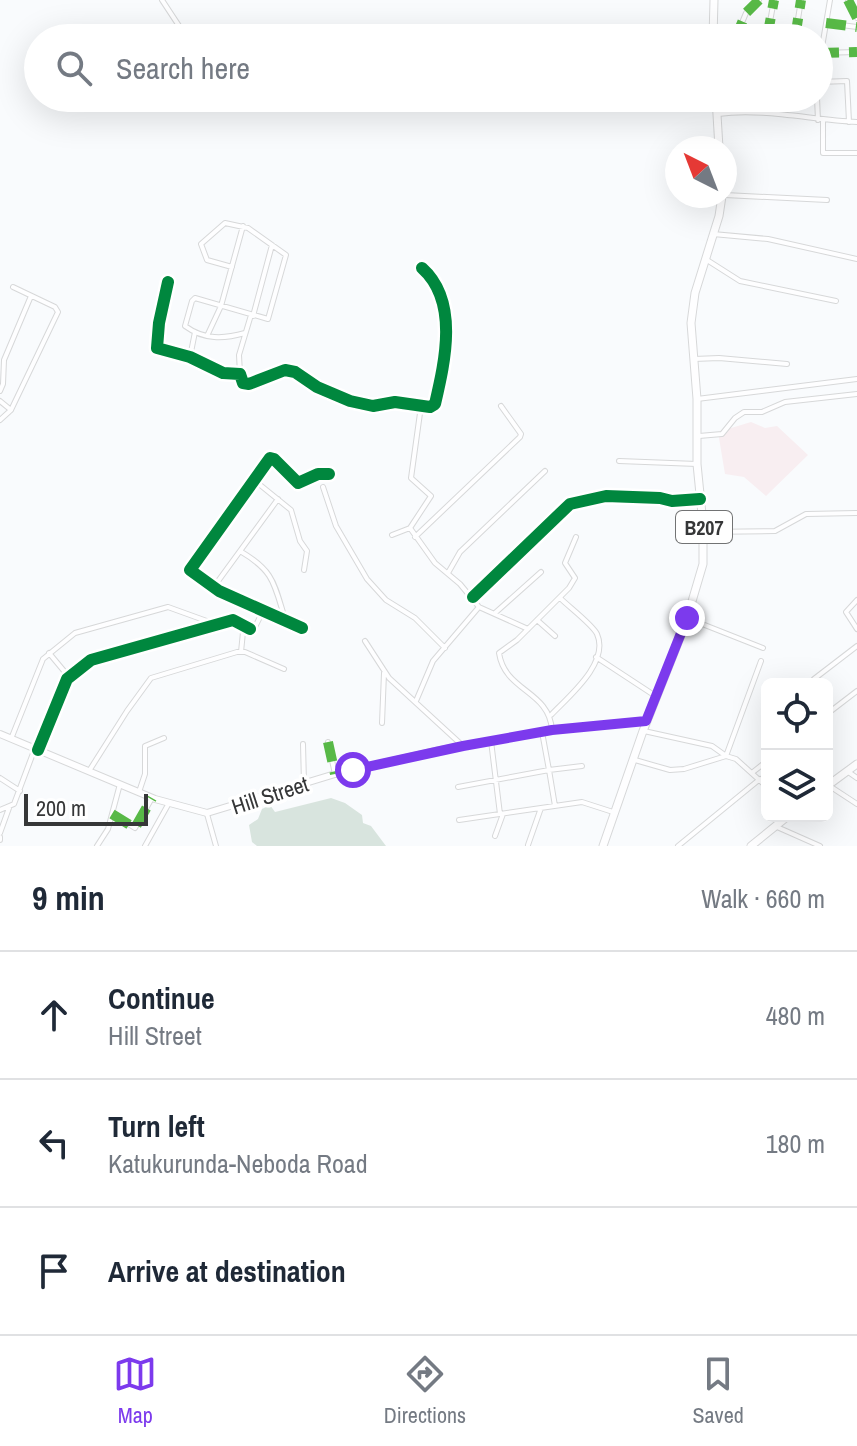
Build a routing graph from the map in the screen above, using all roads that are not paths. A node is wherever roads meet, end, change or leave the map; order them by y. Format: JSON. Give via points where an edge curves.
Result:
{"nodes":[{"id":1,"x":162,"y":0,"type":"edge"},
{"id":2,"x":714,"y":0,"type":"edge"},
{"id":3,"x":759,"y":0,"type":"edge"},
{"id":4,"x":774,"y":0,"type":"edge"},
{"id":5,"x":801,"y":0,"type":"edge"},
{"id":6,"x":830,"y":0,"type":"edge"},
{"id":7,"x":848,"y":0,"type":"edge"},
{"id":8,"x":857,"y":18,"type":"edge"},
{"id":9,"x":826,"y":23,"type":"joint"},
{"id":10,"x":178,"y":24,"type":"edge"},
{"id":11,"x":713,"y":24,"type":"edge"},
{"id":12,"x":741,"y":24,"type":"edge"},
{"id":13,"x":770,"y":24,"type":"edge"},
{"id":14,"x":797,"y":24,"type":"edge"},
{"id":15,"x":857,"y":27,"type":"edge"},
{"id":16,"x":857,"y":52,"type":"edge"},
{"id":17,"x":833,"y":53,"type":"edge"},
{"id":18,"x":833,"y":82,"type":"edge"},
{"id":19,"x":736,"y":112,"type":"edge"},
{"id":20,"x":753,"y":112,"type":"edge"},
{"id":21,"x":820,"y":112,"type":"edge"},
{"id":22,"x":718,"y":114,"type":"joint"},
{"id":23,"x":821,"y":120,"type":"junction"},
{"id":24,"x":849,"y":122,"type":"junction"},
{"id":25,"x":857,"y":122,"type":"edge"},
{"id":26,"x":719,"y":136,"type":"edge"},
{"id":27,"x":857,"y":153,"type":"edge"},
{"id":28,"x":737,"y":197,"type":"edge"},
{"id":29,"x":827,"y":200,"type":"dead end"},
{"id":30,"x":721,"y":208,"type":"edge"},
{"id":31,"x":243,"y":226,"type":"junction"},
{"id":32,"x":713,"y":234,"type":"junction"},
{"id":33,"x":272,"y":244,"type":"junction"},
{"id":34,"x":857,"y":259,"type":"edge"},
{"id":35,"x":705,"y":260,"type":"junction"},
{"id":36,"x":232,"y":267,"type":"junction"},
{"id":37,"x":422,"y":268,"type":"dead end"},
{"id":38,"x":168,"y":282,"type":"dead end"},
{"id":39,"x":13,"y":287,"type":"dead end"},
{"id":40,"x":31,"y":296,"type":"junction"},
{"id":41,"x":836,"y":301,"type":"dead end"},
{"id":42,"x":221,"y":306,"type":"junction"},
{"id":43,"x":252,"y":315,"type":"junction"},
{"id":44,"x":195,"y":332,"type":"junction"},
{"id":45,"x":245,"y":333,"type":"junction"},
{"id":46,"x":207,"y":336,"type":"junction"},
{"id":47,"x":190,"y":357,"type":"junction"},
{"id":48,"x":694,"y":359,"type":"junction"},
{"id":49,"x":787,"y":364,"type":"dead end"},
{"id":50,"x":240,"y":374,"type":"junction"},
{"id":51,"x":857,"y":379,"type":"edge"},
{"id":52,"x":0,"y":391,"type":"edge"},
{"id":53,"x":857,"y":394,"type":"edge"},
{"id":54,"x":697,"y":399,"type":"junction"},
{"id":55,"x":0,"y":401,"type":"edge"},
{"id":56,"x":421,"y":405,"type":"junction"},
{"id":57,"x":501,"y":406,"type":"dead end"},
{"id":58,"x":11,"y":410,"type":"junction"},
{"id":59,"x":0,"y":420,"type":"edge"},
{"id":60,"x":696,"y":436,"type":"junction"},
{"id":61,"x":619,"y":461,"type":"dead end"},
{"id":62,"x":697,"y":464,"type":"junction"},
{"id":63,"x":545,"y":471,"type":"dead end"},
{"id":64,"x":329,"y":474,"type":"dead end"},
{"id":65,"x":254,"y":480,"type":"junction"},
{"id":66,"x":323,"y":487,"type":"dead end"},
{"id":67,"x":278,"y":499,"type":"junction"},
{"id":68,"x":700,"y":499,"type":"junction"},
{"id":69,"x":857,"y":513,"type":"edge"},
{"id":70,"x":410,"y":528,"type":"junction"},
{"id":71,"x":704,"y":532,"type":"junction"},
{"id":72,"x":392,"y":535,"type":"dead end"},
{"id":73,"x":415,"y":537,"type":"junction"},
{"id":74,"x":576,"y":537,"type":"dead end"},
{"id":75,"x":240,"y":551,"type":"junction"},
{"id":76,"x":304,"y":570,"type":"dead end"},
{"id":77,"x":541,"y":572,"type":"dead end"},
{"id":78,"x":448,"y":573,"type":"junction"},
{"id":79,"x":213,"y":588,"type":"junction"},
{"id":80,"x":473,"y":597,"type":"junction"},
{"id":81,"x":560,"y":598,"type":"junction"},
{"id":82,"x":857,"y":600,"type":"edge"},
{"id":83,"x":479,"y":607,"type":"junction"},
{"id":84,"x":263,"y":611,"type":"junction"},
{"id":85,"x":495,"y":613,"type":"junction"},
{"id":86,"x":687,"y":618,"type":"junction"},
{"id":87,"x":537,"y":620,"type":"junction"},
{"id":88,"x":286,"y":621,"type":"junction"},
{"id":89,"x":215,"y":624,"type":"junction"},
{"id":90,"x":302,"y":628,"type":"dead end"},
{"id":91,"x":250,"y":629,"type":"junction"},
{"id":92,"x":528,"y":629,"type":"junction"},
{"id":93,"x":857,"y":629,"type":"edge"},
{"id":94,"x":555,"y":636,"type":"dead end"},
{"id":95,"x":365,"y":641,"type":"dead end"},
{"id":96,"x":857,"y":646,"type":"edge"},
{"id":97,"x":445,"y":648,"type":"junction"},
{"id":98,"x":763,"y":648,"type":"dead end"},
{"id":99,"x":241,"y":652,"type":"junction"},
{"id":100,"x":49,"y":653,"type":"junction"},
{"id":101,"x":596,"y":657,"type":"junction"},
{"id":102,"x":761,"y":661,"type":"dead end"},
{"id":103,"x":284,"y":669,"type":"dead end"},
{"id":104,"x":384,"y":671,"type":"junction"},
{"id":105,"x":69,"y":677,"type":"junction"},
{"id":106,"x":815,"y":678,"type":"edge"},
{"id":107,"x":857,"y":691,"type":"edge"},
{"id":108,"x":657,"y":697,"type":"junction"},
{"id":109,"x":416,"y":701,"type":"junction"},
{"id":110,"x":833,"y":709,"type":"edge"},
{"id":111,"x":551,"y":715,"type":"junction"},
{"id":112,"x":646,"y":721,"type":"junction"},
{"id":113,"x":382,"y":723,"type":"dead end"},
{"id":114,"x":552,"y":730,"type":"junction"},
{"id":115,"x":643,"y":731,"type":"junction"},
{"id":116,"x":542,"y":732,"type":"junction"},
{"id":117,"x":0,"y":734,"type":"edge"},
{"id":118,"x":164,"y":738,"type":"dead end"},
{"id":119,"x":11,"y":739,"type":"junction"},
{"id":120,"x":491,"y":741,"type":"junction"},
{"id":121,"x":328,"y":742,"type":"dead end"},
{"id":122,"x":303,"y":744,"type":"dead end"},
{"id":123,"x":463,"y":746,"type":"junction"},
{"id":124,"x":36,"y":749,"type":"junction"},
{"id":125,"x":726,"y":756,"type":"junction"},
{"id":126,"x":633,"y":761,"type":"junction"},
{"id":127,"x":857,"y":764,"type":"edge"},
{"id":128,"x":582,"y":766,"type":"dead end"},
{"id":129,"x":761,"y":766,"type":"edge"},
{"id":130,"x":549,"y":770,"type":"junction"},
{"id":131,"x":89,"y":771,"type":"junction"},
{"id":132,"x":847,"y":771,"type":"junction"},
{"id":133,"x":753,"y":772,"type":"junction"},
{"id":134,"x":335,"y":774,"type":"junction"},
{"id":135,"x":0,"y":778,"type":"edge"},
{"id":136,"x":857,"y":778,"type":"edge"},
{"id":137,"x":497,"y":779,"type":"junction"},
{"id":138,"x":760,"y":779,"type":"joint"},
{"id":139,"x":833,"y":781,"type":"edge"},
{"id":140,"x":304,"y":783,"type":"junction"},
{"id":141,"x":120,"y":784,"type":"junction"},
{"id":142,"x":458,"y":787,"type":"dead end"},
{"id":143,"x":833,"y":788,"type":"edge"},
{"id":144,"x":20,"y":791,"type":"junction"},
{"id":145,"x":139,"y":792,"type":"junction"},
{"id":146,"x":152,"y":798,"type":"junction"},
{"id":147,"x":169,"y":803,"type":"junction"},
{"id":148,"x":857,"y":804,"type":"edge"},
{"id":149,"x":555,"y":806,"type":"junction"},
{"id":150,"x":9,"y":808,"type":"junction"},
{"id":151,"x":541,"y":808,"type":"junction"},
{"id":152,"x":0,"y":810,"type":"edge"},
{"id":153,"x":207,"y":813,"type":"junction"},
{"id":154,"x":616,"y":813,"type":"junction"},
{"id":155,"x":112,"y":814,"type":"junction"},
{"id":156,"x":502,"y":814,"type":"junction"},
{"id":157,"x":459,"y":820,"type":"dead end"},
{"id":158,"x":780,"y":822,"type":"edge"},
{"id":159,"x":775,"y":826,"type":"junction"},
{"id":160,"x":495,"y":836,"type":"dead end"},
{"id":161,"x":0,"y":837,"type":"edge"},
{"id":162,"x":528,"y":845,"type":"edge"},
{"id":163,"x":97,"y":846,"type":"edge"},
{"id":164,"x":145,"y":846,"type":"edge"},
{"id":165,"x":216,"y":846,"type":"edge"},
{"id":166,"x":603,"y":846,"type":"edge"},
{"id":167,"x":678,"y":846,"type":"edge"},
{"id":168,"x":751,"y":846,"type":"edge"},
{"id":169,"x":820,"y":846,"type":"edge"}],
"edges":[{"from":1,"to":10,"type":"street"},
{"from":2,"to":11,"type":"main road"},
{"from":3,"to":12,"type":"street"},
{"from":4,"to":13,"type":"street"},
{"from":5,"to":14,"type":"street"},
{"from":6,"to":9,"type":"street"},
{"from":7,"to":8,"type":"street"},
{"from":9,"to":15,"type":"street"},
{"from":16,"to":17,"type":"street"},
{"from":18,"to":24,"type":"street","via":[[847,81]]},
{"from":19,"to":22,"type":"street"},
{"from":20,"to":23,"type":"street"},
{"from":21,"to":23,"type":"street"},
{"from":22,"to":26,"type":"main road"},
{"from":23,"to":24,"type":"street"},
{"from":23,"to":27,"type":"street","via":[[823,153]]},
{"from":24,"to":25,"type":"street"},
{"from":28,"to":29,"type":"street"},
{"from":30,"to":32,"type":"main road","number":"B207"},
{"from":31,"to":33,"type":"street"},
{"from":31,"to":36,"type":"street"},
{"from":31,"to":36,"type":"street","via":[[225,223],[202,243],[207,260]]},
{"from":32,"to":34,"type":"street","via":[[768,239]]},
{"from":32,"to":35,"type":"main road","number":"B207"},
{"from":33,"to":43,"type":"street"},
{"from":33,"to":43,"type":"street","via":[[287,257],[269,317]]},
{"from":35,"to":41,"type":"street","via":[[740,281]]},
{"from":35,"to":48,"type":"main road","number":"B207","via":[[692,309]]},
{"from":36,"to":42,"type":"street"},
{"from":37,"to":56,"type":"street","via":[[442,299],[446,350],[435,404]]},
{"from":38,"to":47,"type":"street","via":[[156,346]]},
{"from":39,"to":40,"type":"street"},
{"from":40,"to":52,"type":"street","via":[[4,360]]},
{"from":40,"to":58,"type":"street","via":[[58,312]]},
{"from":42,"to":43,"type":"street"},
{"from":42,"to":44,"type":"street","via":[[193,299],[185,326]]},
{"from":42,"to":46,"type":"street"},
{"from":43,"to":45,"type":"street"},
{"from":44,"to":46,"type":"street"},
{"from":44,"to":47,"type":"street"},
{"from":45,"to":46,"type":"street","via":[[222,339]]},
{"from":45,"to":50,"type":"street"},
{"from":47,"to":50,"type":"street"},
{"from":48,"to":49,"type":"street"},
{"from":48,"to":54,"type":"main road","number":"B207"},
{"from":50,"to":56,"type":"street","via":[[240,380],[249,384],[285,370],[350,401]]},
{"from":51,"to":54,"type":"street"},
{"from":53,"to":60,"type":"street","via":[[744,412],[722,434]]},
{"from":54,"to":60,"type":"main road","number":"B207"},
{"from":55,"to":58,"type":"street"},
{"from":56,"to":70,"type":"street","via":[[411,478],[431,496]]},
{"from":57,"to":73,"type":"street","via":[[520,437]]},
{"from":58,"to":59,"type":"street"},
{"from":60,"to":62,"type":"main road","number":"B207"},
{"from":61,"to":62,"type":"street"},
{"from":62,"to":68,"type":"main road","number":"B207"},
{"from":63,"to":78,"type":"street","via":[[460,552]]},
{"from":64,"to":65,"type":"street","via":[[298,483],[272,458]]},
{"from":65,"to":67,"type":"street"},
{"from":65,"to":79,"type":"street","via":[[191,568]]},
{"from":66,"to":97,"type":"street","via":[[336,526],[367,579]]},
{"from":67,"to":75,"type":"street"},
{"from":67,"to":76,"type":"street","via":[[291,510],[307,551]]},
{"from":68,"to":71,"type":"main road","number":"B207"},
{"from":68,"to":80,"type":"street","via":[[606,496],[570,504]]},
{"from":69,"to":71,"type":"street","via":[[806,514],[775,531]]},
{"from":70,"to":72,"type":"street"},
{"from":70,"to":73,"type":"street"},
{"from":71,"to":86,"type":"main road","number":"B207","via":[[702,572]]},
{"from":73,"to":78,"type":"street"},
{"from":74,"to":81,"type":"street","via":[[565,563],[575,578]]},
{"from":75,"to":79,"type":"street"},
{"from":75,"to":88,"type":"street","via":[[272,576]]},
{"from":77,"to":85,"type":"street"},
{"from":78,"to":80,"type":"street"},
{"from":79,"to":84,"type":"street"},
{"from":80,"to":83,"type":"street"},
{"from":81,"to":87,"type":"street"},
{"from":81,"to":101,"type":"street","via":[[597,633]]},
{"from":82,"to":93,"type":"street","via":[[846,612]]},
{"from":83,"to":85,"type":"street"},
{"from":83,"to":97,"type":"street"},
{"from":84,"to":88,"type":"street"},
{"from":84,"to":91,"type":"street"},
{"from":85,"to":92,"type":"street"},
{"from":86,"to":98,"type":"street"},
{"from":86,"to":108,"type":"main road","number":"B207"},
{"from":87,"to":92,"type":"street"},
{"from":87,"to":94,"type":"street"},
{"from":88,"to":90,"type":"street"},
{"from":89,"to":91,"type":"street","via":[[238,621]]},
{"from":89,"to":100,"type":"street","via":[[165,607],[79,631]]},
{"from":89,"to":105,"type":"street","via":[[95,658]]},
{"from":91,"to":99,"type":"street","via":[[242,634]]},
{"from":92,"to":111,"type":"street","via":[[498,656],[508,676]]},
{"from":95,"to":104,"type":"street"},
{"from":96,"to":106,"type":"street"},
{"from":97,"to":109,"type":"street","via":[[427,670]]},
{"from":99,"to":103,"type":"street"},
{"from":99,"to":131,"type":"street","via":[[151,678]]},
{"from":100,"to":105,"type":"street"},
{"from":100,"to":119,"type":"street"},
{"from":101,"to":108,"type":"street"},
{"from":101,"to":111,"type":"street","via":[[583,682]]},
{"from":102,"to":125,"type":"street"},
{"from":104,"to":109,"type":"street"},
{"from":104,"to":113,"type":"street"},
{"from":105,"to":124,"type":"street"},
{"from":107,"to":110,"type":"street"},
{"from":108,"to":112,"type":"main road","number":"B207"},
{"from":109,"to":123,"type":"street"},
{"from":111,"to":114,"type":"street"},
{"from":112,"to":114,"type":"main road","name":"Hill Street"},
{"from":112,"to":115,"type":"main road","number":"B207"},
{"from":114,"to":116,"type":"main road","name":"Hill Street"},
{"from":115,"to":125,"type":"street","via":[[712,746]]},
{"from":115,"to":126,"type":"main road","number":"B207"},
{"from":116,"to":120,"type":"main road","name":"Hill Street"},
{"from":116,"to":130,"type":"street"},
{"from":117,"to":119,"type":"main road","name":"Hill Street"},
{"from":118,"to":145,"type":"street","via":[[145,746]]},
{"from":119,"to":124,"type":"main road","name":"Hill Street"},
{"from":120,"to":123,"type":"main road","name":"Hill Street"},
{"from":120,"to":137,"type":"street"},
{"from":121,"to":134,"type":"street"},
{"from":122,"to":140,"type":"street"},
{"from":123,"to":134,"type":"main road","name":"Hill Street"},
{"from":124,"to":131,"type":"main road","name":"Hill Street"},
{"from":124,"to":144,"type":"street"},
{"from":125,"to":126,"type":"street","via":[[670,770]]},
{"from":125,"to":133,"type":"street"},
{"from":126,"to":154,"type":"main road","number":"B207"},
{"from":127,"to":132,"type":"main road"},
{"from":128,"to":130,"type":"street"},
{"from":129,"to":133,"type":"street"},
{"from":130,"to":137,"type":"street"},
{"from":130,"to":149,"type":"street"},
{"from":131,"to":141,"type":"main road","name":"Hill Street"},
{"from":132,"to":136,"type":"street"},
{"from":132,"to":139,"type":"main road"},
{"from":133,"to":138,"type":"street"},
{"from":134,"to":140,"type":"main road","name":"Hill Street"},
{"from":135,"to":144,"type":"street"},
{"from":137,"to":142,"type":"street"},
{"from":137,"to":156,"type":"street"},
{"from":138,"to":167,"type":"street"},
{"from":140,"to":153,"type":"main road","name":"Hill Street"},
{"from":141,"to":145,"type":"main road","name":"Hill Street"},
{"from":141,"to":155,"type":"street"},
{"from":143,"to":148,"type":"street"},
{"from":144,"to":150,"type":"street"},
{"from":145,"to":146,"type":"main road","name":"Hill Street"},
{"from":146,"to":147,"type":"main road","name":"Hill Street"},
{"from":146,"to":155,"type":"street","via":[[135,828]]},
{"from":147,"to":153,"type":"main road","name":"Hill Street"},
{"from":147,"to":164,"type":"street"},
{"from":149,"to":151,"type":"street"},
{"from":149,"to":154,"type":"street","via":[[582,802]]},
{"from":150,"to":152,"type":"street"},
{"from":150,"to":161,"type":"street"},
{"from":151,"to":156,"type":"street"},
{"from":151,"to":162,"type":"street"},
{"from":153,"to":165,"type":"street"},
{"from":154,"to":166,"type":"main road","number":"B207"},
{"from":155,"to":163,"type":"street"},
{"from":156,"to":157,"type":"street"},
{"from":156,"to":160,"type":"street"},
{"from":158,"to":159,"type":"main road"},
{"from":159,"to":168,"type":"main road"},
{"from":159,"to":169,"type":"street"}]}
